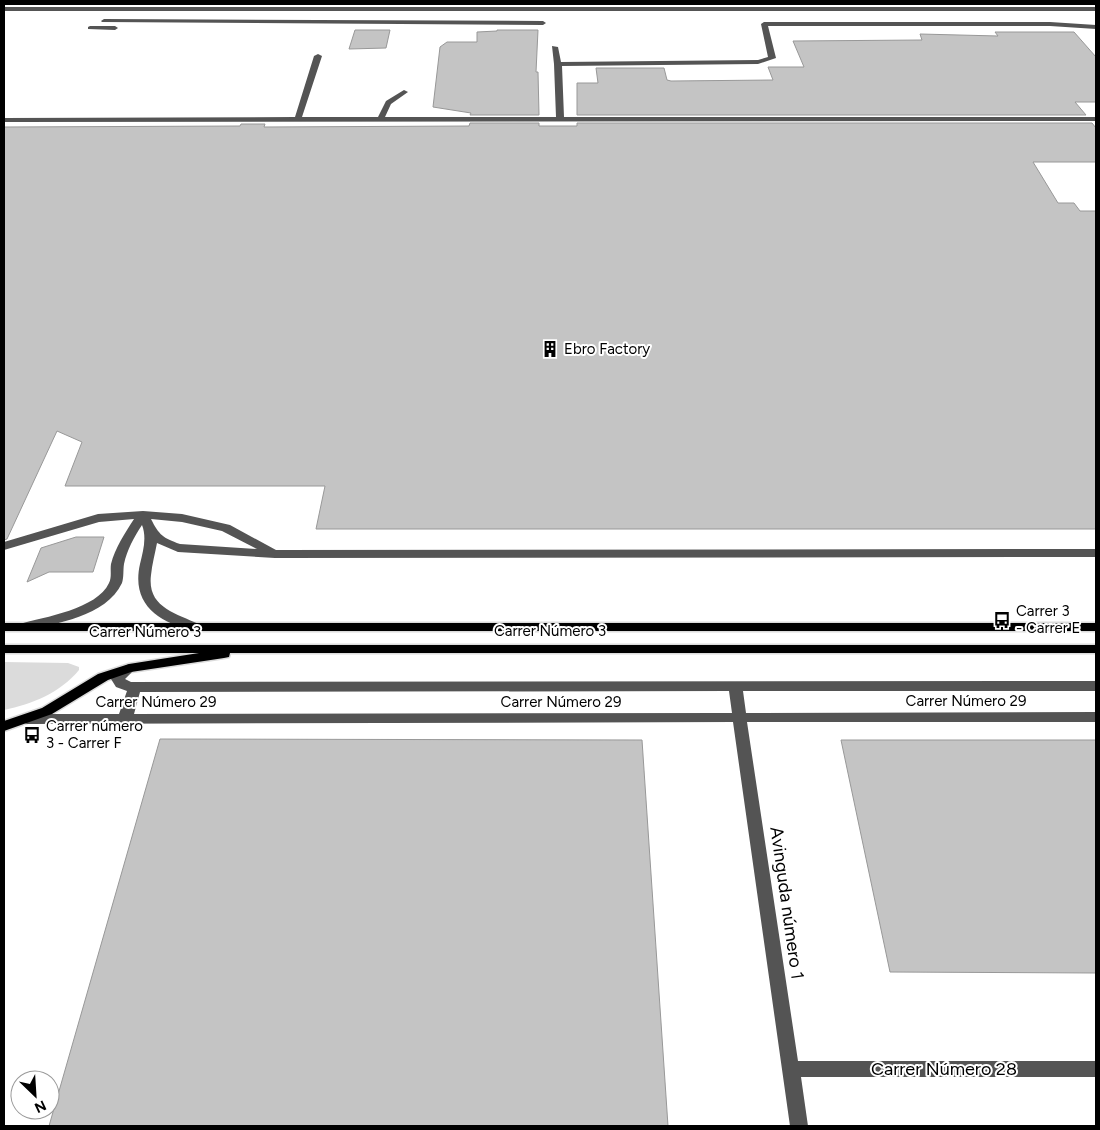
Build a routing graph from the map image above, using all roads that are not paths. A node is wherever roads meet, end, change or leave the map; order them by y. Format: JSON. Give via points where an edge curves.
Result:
{"nodes":[{"id":1,"x":284,"y":4,"type":"edge"},
{"id":2,"x":4,"y":9,"type":"edge"},
{"id":3,"x":113,"y":9,"type":"junction"},
{"id":4,"x":127,"y":9,"type":"junction"},
{"id":5,"x":253,"y":9,"type":"junction"},
{"id":6,"x":326,"y":9,"type":"junction"},
{"id":7,"x":573,"y":9,"type":"junction"},
{"id":8,"x":600,"y":9,"type":"junction"},
{"id":9,"x":1056,"y":9,"type":"junction"},
{"id":10,"x":1096,"y":9,"type":"edge"},
{"id":11,"x":584,"y":16,"type":"dead end"},
{"id":12,"x":593,"y":17,"type":"dead end"},
{"id":13,"x":119,"y":22,"type":"junction"},
{"id":14,"x":543,"y":23,"type":"dead end"},
{"id":15,"x":1095,"y":24,"type":"edge"},
{"id":16,"x":102,"y":25,"type":"junction"},
{"id":17,"x":90,"y":28,"type":"dead end"},
{"id":18,"x":264,"y":28,"type":"dead end"},
{"id":19,"x":1096,"y":33,"type":"edge"},
{"id":20,"x":554,"y":48,"type":"dead end"},
{"id":21,"x":318,"y":56,"type":"dead end"},
{"id":22,"x":558,"y":64,"type":"junction"},
{"id":23,"x":404,"y":92,"type":"dead end"},
{"id":24,"x":560,"y":118,"type":"junction"},
{"id":25,"x":1096,"y":118,"type":"edge"},
{"id":26,"x":298,"y":119,"type":"junction"},
{"id":27,"x":4,"y":120,"type":"edge"},
{"id":28,"x":381,"y":120,"type":"junction"},
{"id":29,"x":143,"y":515,"type":"junction"},
{"id":30,"x":151,"y":534,"type":"junction"},
{"id":31,"x":4,"y":546,"type":"edge"},
{"id":32,"x":1096,"y":553,"type":"edge"},
{"id":33,"x":275,"y":554,"type":"junction"},
{"id":34,"x":4,"y":627,"type":"edge"},
{"id":35,"x":24,"y":627,"type":"junction"},
{"id":36,"x":194,"y":627,"type":"junction"},
{"id":37,"x":1096,"y":627,"type":"edge"},
{"id":38,"x":264,"y":648,"type":"junction"},
{"id":39,"x":4,"y":649,"type":"edge"},
{"id":40,"x":1096,"y":649,"type":"edge"},
{"id":41,"x":129,"y":668,"type":"junction"},
{"id":42,"x":135,"y":686,"type":"junction"},
{"id":43,"x":735,"y":686,"type":"junction"},
{"id":44,"x":1096,"y":686,"type":"edge"},
{"id":45,"x":1096,"y":717,"type":"edge"},
{"id":46,"x":125,"y":718,"type":"junction"},
{"id":47,"x":739,"y":718,"type":"junction"},
{"id":48,"x":27,"y":719,"type":"junction"},
{"id":49,"x":4,"y":726,"type":"edge"},
{"id":50,"x":791,"y":1069,"type":"junction"},
{"id":51,"x":1096,"y":1069,"type":"edge"},
{"id":52,"x":799,"y":1126,"type":"edge"}],
"edges":[{"from":1,"to":5,"type":"street"},
{"from":1,"to":6,"type":"street"},
{"from":2,"to":3,"type":"street"},
{"from":3,"to":4,"type":"street"},
{"from":3,"to":16,"type":"street"},
{"from":4,"to":5,"type":"street"},
{"from":4,"to":13,"type":"street"},
{"from":5,"to":6,"type":"street"},
{"from":6,"to":7,"type":"street"},
{"from":7,"to":8,"type":"street"},
{"from":7,"to":11,"type":"street"},
{"from":8,"to":9,"type":"street"},
{"from":8,"to":12,"type":"street"},
{"from":9,"to":10,"type":"street"},
{"from":9,"to":15,"type":"street","via":[[1069,13],[1077,22]]},
{"from":10,"to":15,"type":"street","via":[[1089,13]]},
{"from":13,"to":14,"type":"street"},
{"from":13,"to":16,"type":"street"},
{"from":15,"to":19,"type":"street"},
{"from":15,"to":22,"type":"street","via":[[764,24],[772,58],[758,62]]},
{"from":16,"to":17,"type":"street"},
{"from":16,"to":18,"type":"street"},
{"from":20,"to":22,"type":"street"},
{"from":21,"to":26,"type":"street"},
{"from":22,"to":24,"type":"street"},
{"from":23,"to":28,"type":"street","via":[[388,101]]},
{"from":24,"to":25,"type":"street"},
{"from":24,"to":28,"type":"street"},
{"from":26,"to":27,"type":"street"},
{"from":26,"to":28,"type":"street"},
{"from":29,"to":30,"type":"street"},
{"from":29,"to":31,"type":"street","via":[[98,518]]},
{"from":29,"to":33,"type":"street","via":[[182,518],[226,528]]},
{"from":29,"to":35,"type":"street","via":[[130,533],[118,564],[116,583],[100,601],[82,611]]},
{"from":30,"to":33,"type":"street","via":[[178,548]]},
{"from":30,"to":36,"type":"street","via":[[147,564],[142,575],[147,597],[154,607]]},
{"from":32,"to":33,"type":"street"},
{"from":34,"to":35,"type":"main road","name":"Carrer Número 3"},
{"from":35,"to":36,"type":"main road","name":"Carrer Número 3"},
{"from":36,"to":37,"type":"main road","name":"Carrer Número 3"},
{"from":38,"to":39,"type":"main road","name":"Carrer Número 3"},
{"from":38,"to":40,"type":"main road","name":"Carrer Número 3"},
{"from":38,"to":41,"type":"main road"},
{"from":41,"to":42,"type":"street","name":"Carrer Número 29","via":[[118,679],[125,686]]},
{"from":41,"to":48,"type":"main road","via":[[103,678]]},
{"from":42,"to":43,"type":"street","name":"Carrer Número 29"},
{"from":42,"to":46,"type":"street"},
{"from":43,"to":44,"type":"street","name":"Carrer Número 29"},
{"from":43,"to":47,"type":"street","name":"Avinguda número 1"},
{"from":45,"to":47,"type":"street","name":"Carrer Número 29"},
{"from":46,"to":47,"type":"street","name":"Carrer Número 29"},
{"from":46,"to":48,"type":"street","name":"Carrer Número 29"},
{"from":47,"to":50,"type":"street","name":"Avinguda número 1"},
{"from":48,"to":49,"type":"main road"},
{"from":50,"to":51,"type":"street","name":"Carrer Número 28"},
{"from":50,"to":52,"type":"street","name":"Avinguda número 1"}]}
